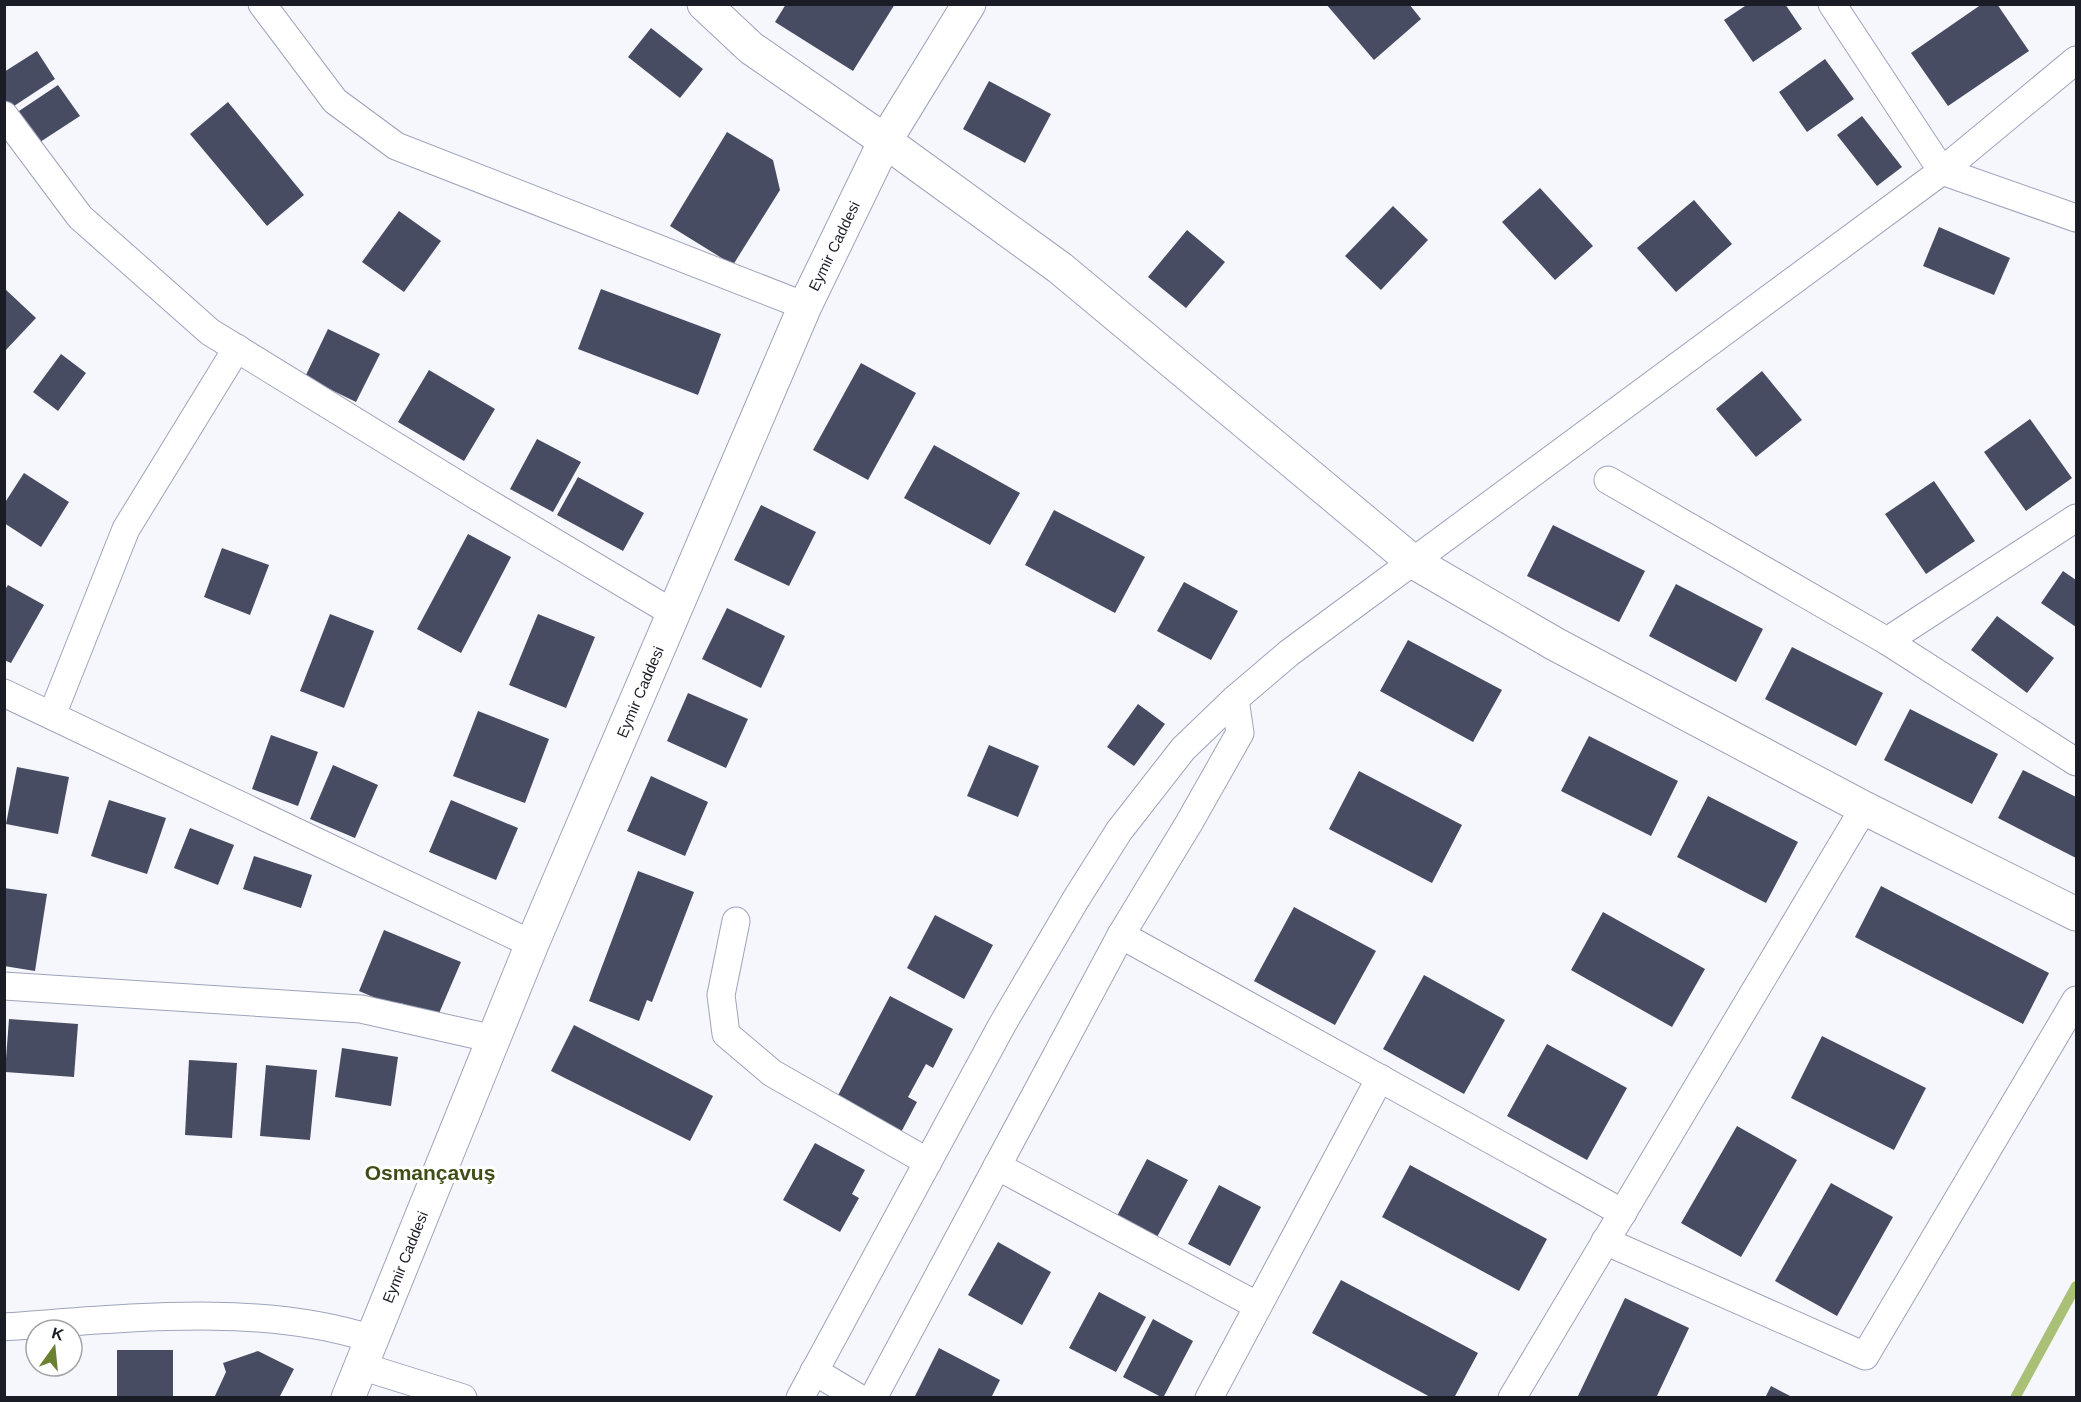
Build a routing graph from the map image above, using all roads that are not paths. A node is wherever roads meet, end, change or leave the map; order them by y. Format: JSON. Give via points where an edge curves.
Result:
{"nodes":[{"id":1,"x":262,"y":4,"type":"edge"},
{"id":2,"x":704,"y":4,"type":"edge"},
{"id":3,"x":969,"y":4,"type":"edge"},
{"id":4,"x":1832,"y":4,"type":"edge"},
{"id":5,"x":2076,"y":60,"type":"edge"},
{"id":6,"x":4,"y":115,"type":"edge"},
{"id":7,"x":885,"y":141,"type":"junction"},
{"id":8,"x":1942,"y":171,"type":"junction"},
{"id":9,"x":2076,"y":218,"type":"edge"},
{"id":10,"x":805,"y":306,"type":"junction"},
{"id":11,"x":237,"y":348,"type":"junction"},
{"id":12,"x":1608,"y":480,"type":"dead end"},
{"id":13,"x":2076,"y":518,"type":"edge"},
{"id":14,"x":1412,"y":561,"type":"junction"},
{"id":15,"x":673,"y":613,"type":"junction"},
{"id":16,"x":1887,"y":641,"type":"junction"},
{"id":17,"x":4,"y":693,"type":"edge"},
{"id":18,"x":1235,"y":699,"type":"junction"},
{"id":19,"x":52,"y":716,"type":"junction"},
{"id":20,"x":2076,"y":762,"type":"edge"},
{"id":21,"x":1864,"y":808,"type":"junction"},
{"id":22,"x":2074,"y":909,"type":"edge"},
{"id":23,"x":736,"y":921,"type":"dead end"},
{"id":24,"x":1121,"y":935,"type":"junction"},
{"id":25,"x":532,"y":944,"type":"junction"},
{"id":26,"x":4,"y":986,"type":"edge"},
{"id":27,"x":2076,"y":1000,"type":"edge"},
{"id":28,"x":494,"y":1039,"type":"junction"},
{"id":29,"x":1380,"y":1078,"type":"junction"},
{"id":30,"x":928,"y":1162,"type":"junction"},
{"id":31,"x":997,"y":1166,"type":"junction"},
{"id":32,"x":1623,"y":1213,"type":"junction"},
{"id":33,"x":1605,"y":1241,"type":"junction"},
{"id":34,"x":1258,"y":1306,"type":"junction"},
{"id":35,"x":4,"y":1327,"type":"edge"},
{"id":36,"x":367,"y":1352,"type":"junction"},
{"id":37,"x":814,"y":1371,"type":"junction"},
{"id":38,"x":348,"y":1398,"type":"edge"},
{"id":39,"x":463,"y":1398,"type":"edge"},
{"id":40,"x":800,"y":1398,"type":"edge"},
{"id":41,"x":859,"y":1398,"type":"edge"},
{"id":42,"x":873,"y":1398,"type":"edge"},
{"id":43,"x":1209,"y":1398,"type":"edge"},
{"id":44,"x":1512,"y":1398,"type":"edge"}],
"edges":[{"from":1,"to":10,"type":"street","via":[[335,101],[396,146]]},
{"from":2,"to":7,"type":"street","via":[[751,48]]},
{"from":3,"to":7,"type":"street","name":"Eymir Caddesi"},
{"from":4,"to":8,"type":"street"},
{"from":5,"to":8,"type":"street"},
{"from":6,"to":11,"type":"street","via":[[80,217],[210,332]]},
{"from":7,"to":10,"type":"street","name":"Eymir Caddesi"},
{"from":7,"to":14,"type":"street","via":[[1060,268]]},
{"from":8,"to":9,"type":"street"},
{"from":8,"to":14,"type":"street"},
{"from":10,"to":15,"type":"street","name":"Eymir Caddesi"},
{"from":11,"to":15,"type":"street"},
{"from":11,"to":19,"type":"street","via":[[126,529]]},
{"from":12,"to":16,"type":"street"},
{"from":13,"to":16,"type":"street"},
{"from":14,"to":18,"type":"street","via":[[1289,652]]},
{"from":14,"to":21,"type":"street","via":[[1555,644]]},
{"from":15,"to":25,"type":"street","name":"Eymir Caddesi"},
{"from":16,"to":20,"type":"street"},
{"from":17,"to":19,"type":"street"},
{"from":18,"to":24,"type":"street","via":[[1240,733]]},
{"from":18,"to":30,"type":"street","via":[[1183,749],[1119,831],[1002,1025]]},
{"from":19,"to":25,"type":"street"},
{"from":21,"to":22,"type":"street"},
{"from":21,"to":32,"type":"street"},
{"from":23,"to":30,"type":"street","via":[[721,995],[726,1034],[772,1073]]},
{"from":24,"to":29,"type":"street"},
{"from":24,"to":31,"type":"street"},
{"from":25,"to":28,"type":"street","name":"Eymir Caddesi"},
{"from":26,"to":28,"type":"street","via":[[361,1009]]},
{"from":27,"to":33,"type":"street","via":[[1865,1356]]},
{"from":28,"to":36,"type":"street","name":"Eymir Caddesi"},
{"from":29,"to":32,"type":"street"},
{"from":29,"to":34,"type":"street"},
{"from":30,"to":37,"type":"street"},
{"from":31,"to":34,"type":"street"},
{"from":31,"to":42,"type":"street"},
{"from":32,"to":33,"type":"street"},
{"from":33,"to":44,"type":"street"},
{"from":34,"to":43,"type":"street"},
{"from":35,"to":36,"type":"street","via":[[176,1315],[263,1319],[341,1329]]},
{"from":36,"to":38,"type":"street","name":"Eymir Caddesi"},
{"from":36,"to":39,"type":"street"},
{"from":37,"to":40,"type":"street"},
{"from":37,"to":41,"type":"street"}]}
